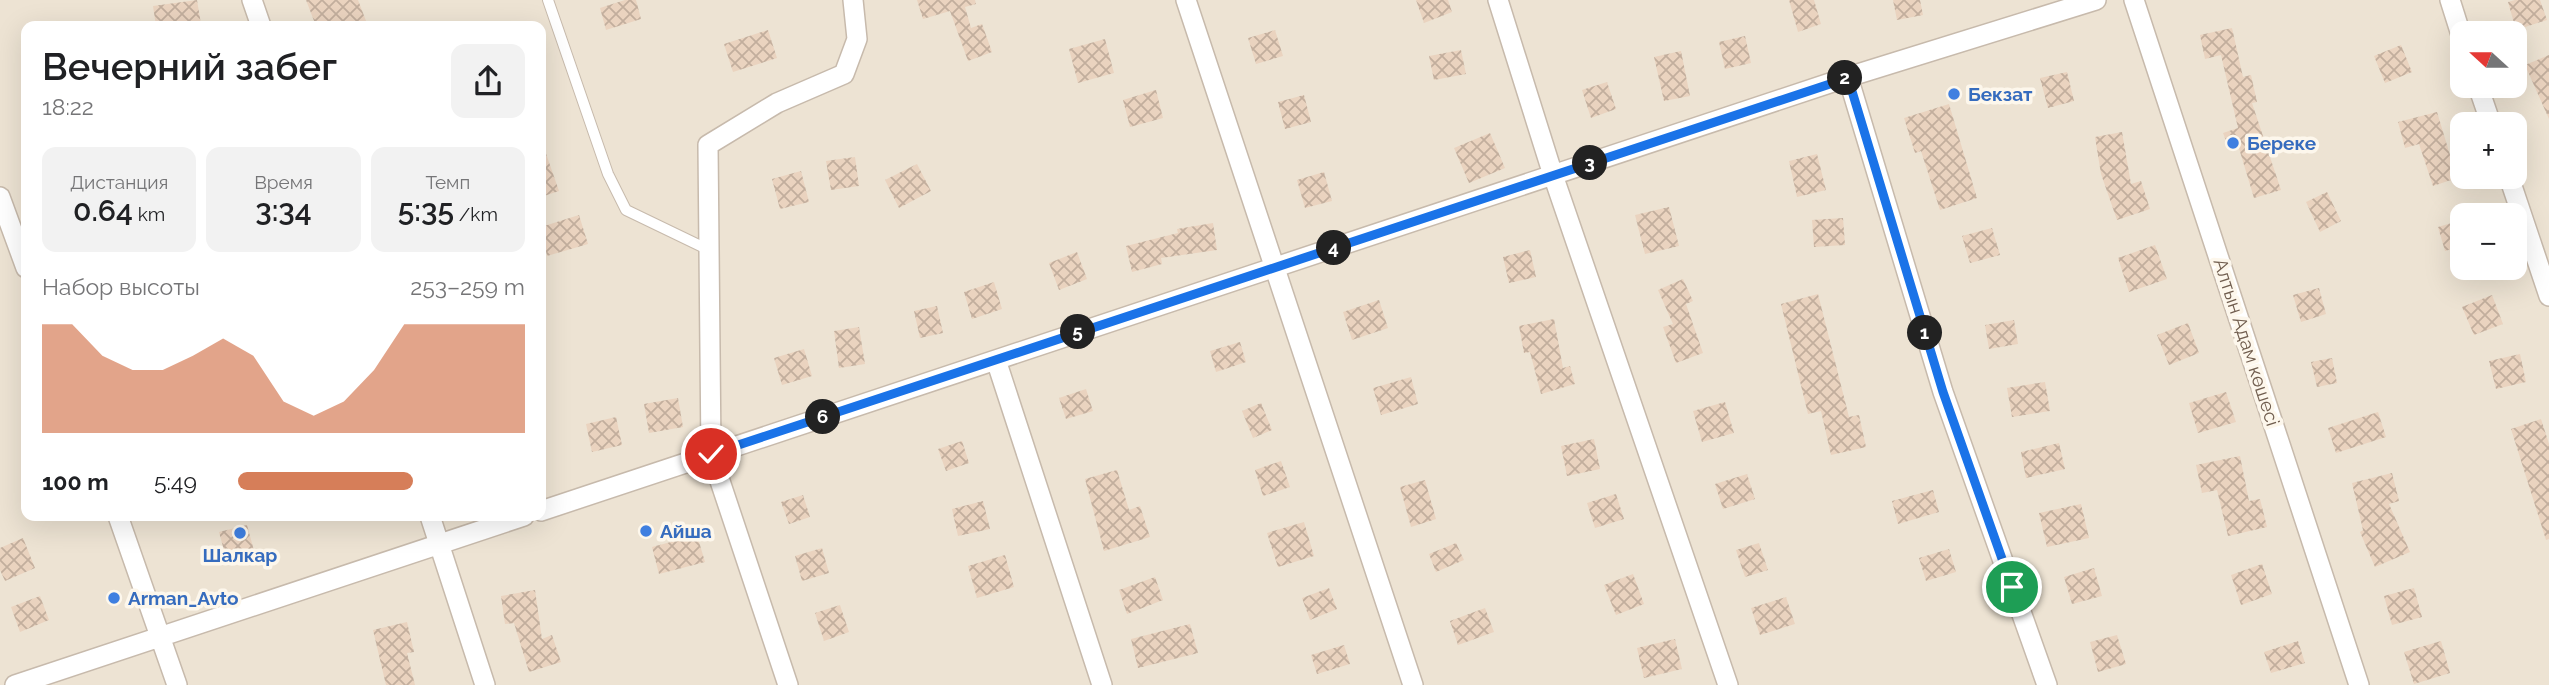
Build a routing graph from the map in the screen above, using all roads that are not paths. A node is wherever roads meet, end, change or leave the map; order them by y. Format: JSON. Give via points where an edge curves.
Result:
{"nodes":[{"id":1,"x":252,"y":0,"type":"edge"},
{"id":2,"x":548,"y":0,"type":"edge"},
{"id":3,"x":853,"y":0,"type":"edge"},
{"id":4,"x":1186,"y":0,"type":"edge"},
{"id":5,"x":1498,"y":0,"type":"edge"},
{"id":6,"x":2096,"y":0,"type":"edge"},
{"id":7,"x":2134,"y":0,"type":"edge"},
{"id":8,"x":2450,"y":0,"type":"edge"},
{"id":9,"x":259,"y":21,"type":"edge"},
{"id":10,"x":2457,"y":21,"type":"edge"},
{"id":11,"x":1848,"y":78,"type":"junction"},
{"id":12,"x":1553,"y":175,"type":"junction"},
{"id":13,"x":2513,"y":189,"type":"edge"},
{"id":14,"x":0,"y":197,"type":"edge"},
{"id":15,"x":709,"y":250,"type":"junction"},
{"id":16,"x":21,"y":254,"type":"edge"},
{"id":17,"x":1275,"y":268,"type":"junction"},
{"id":18,"x":2549,"y":296,"type":"edge"},
{"id":19,"x":996,"y":360,"type":"junction"},
{"id":20,"x":711,"y":454,"type":"junction"},
{"id":21,"x":546,"y":509,"type":"edge"},
{"id":22,"x":120,"y":521,"type":"edge"},
{"id":23,"x":432,"y":521,"type":"edge"},
{"id":24,"x":509,"y":521,"type":"edge"},
{"id":25,"x":439,"y":544,"type":"junction"},
{"id":26,"x":162,"y":636,"type":"junction"},
{"id":27,"x":15,"y":685,"type":"edge"},
{"id":28,"x":177,"y":685,"type":"edge"},
{"id":29,"x":485,"y":685,"type":"edge"},
{"id":30,"x":788,"y":685,"type":"edge"},
{"id":31,"x":1102,"y":685,"type":"edge"},
{"id":32,"x":1413,"y":685,"type":"edge"},
{"id":33,"x":1728,"y":685,"type":"edge"},
{"id":34,"x":2047,"y":685,"type":"edge"},
{"id":35,"x":2359,"y":685,"type":"edge"}],
"edges":[{"from":1,"to":9,"type":"street"},
{"from":2,"to":15,"type":"lane","via":[[608,174],[626,210]]},
{"from":3,"to":15,"type":"street","via":[[857,39],[844,74],[777,103],[708,145]]},
{"from":4,"to":17,"type":"street"},
{"from":5,"to":12,"type":"street"},
{"from":6,"to":11,"type":"street"},
{"from":7,"to":35,"type":"street","name":"Алтын Адам көшесі"},
{"from":8,"to":10,"type":"street"},
{"from":11,"to":12,"type":"street"},
{"from":11,"to":34,"type":"street","via":[[1943,392]]},
{"from":12,"to":17,"type":"street"},
{"from":12,"to":33,"type":"street"},
{"from":13,"to":18,"type":"street"},
{"from":14,"to":16,"type":"street"},
{"from":15,"to":20,"type":"street"},
{"from":17,"to":19,"type":"street"},
{"from":17,"to":32,"type":"street"},
{"from":19,"to":20,"type":"street"},
{"from":19,"to":31,"type":"street"},
{"from":20,"to":21,"type":"street"},
{"from":20,"to":30,"type":"street"},
{"from":22,"to":26,"type":"street"},
{"from":23,"to":25,"type":"street"},
{"from":24,"to":25,"type":"street"},
{"from":25,"to":26,"type":"street"},
{"from":25,"to":29,"type":"street"},
{"from":26,"to":27,"type":"street"},
{"from":26,"to":28,"type":"street"}]}
